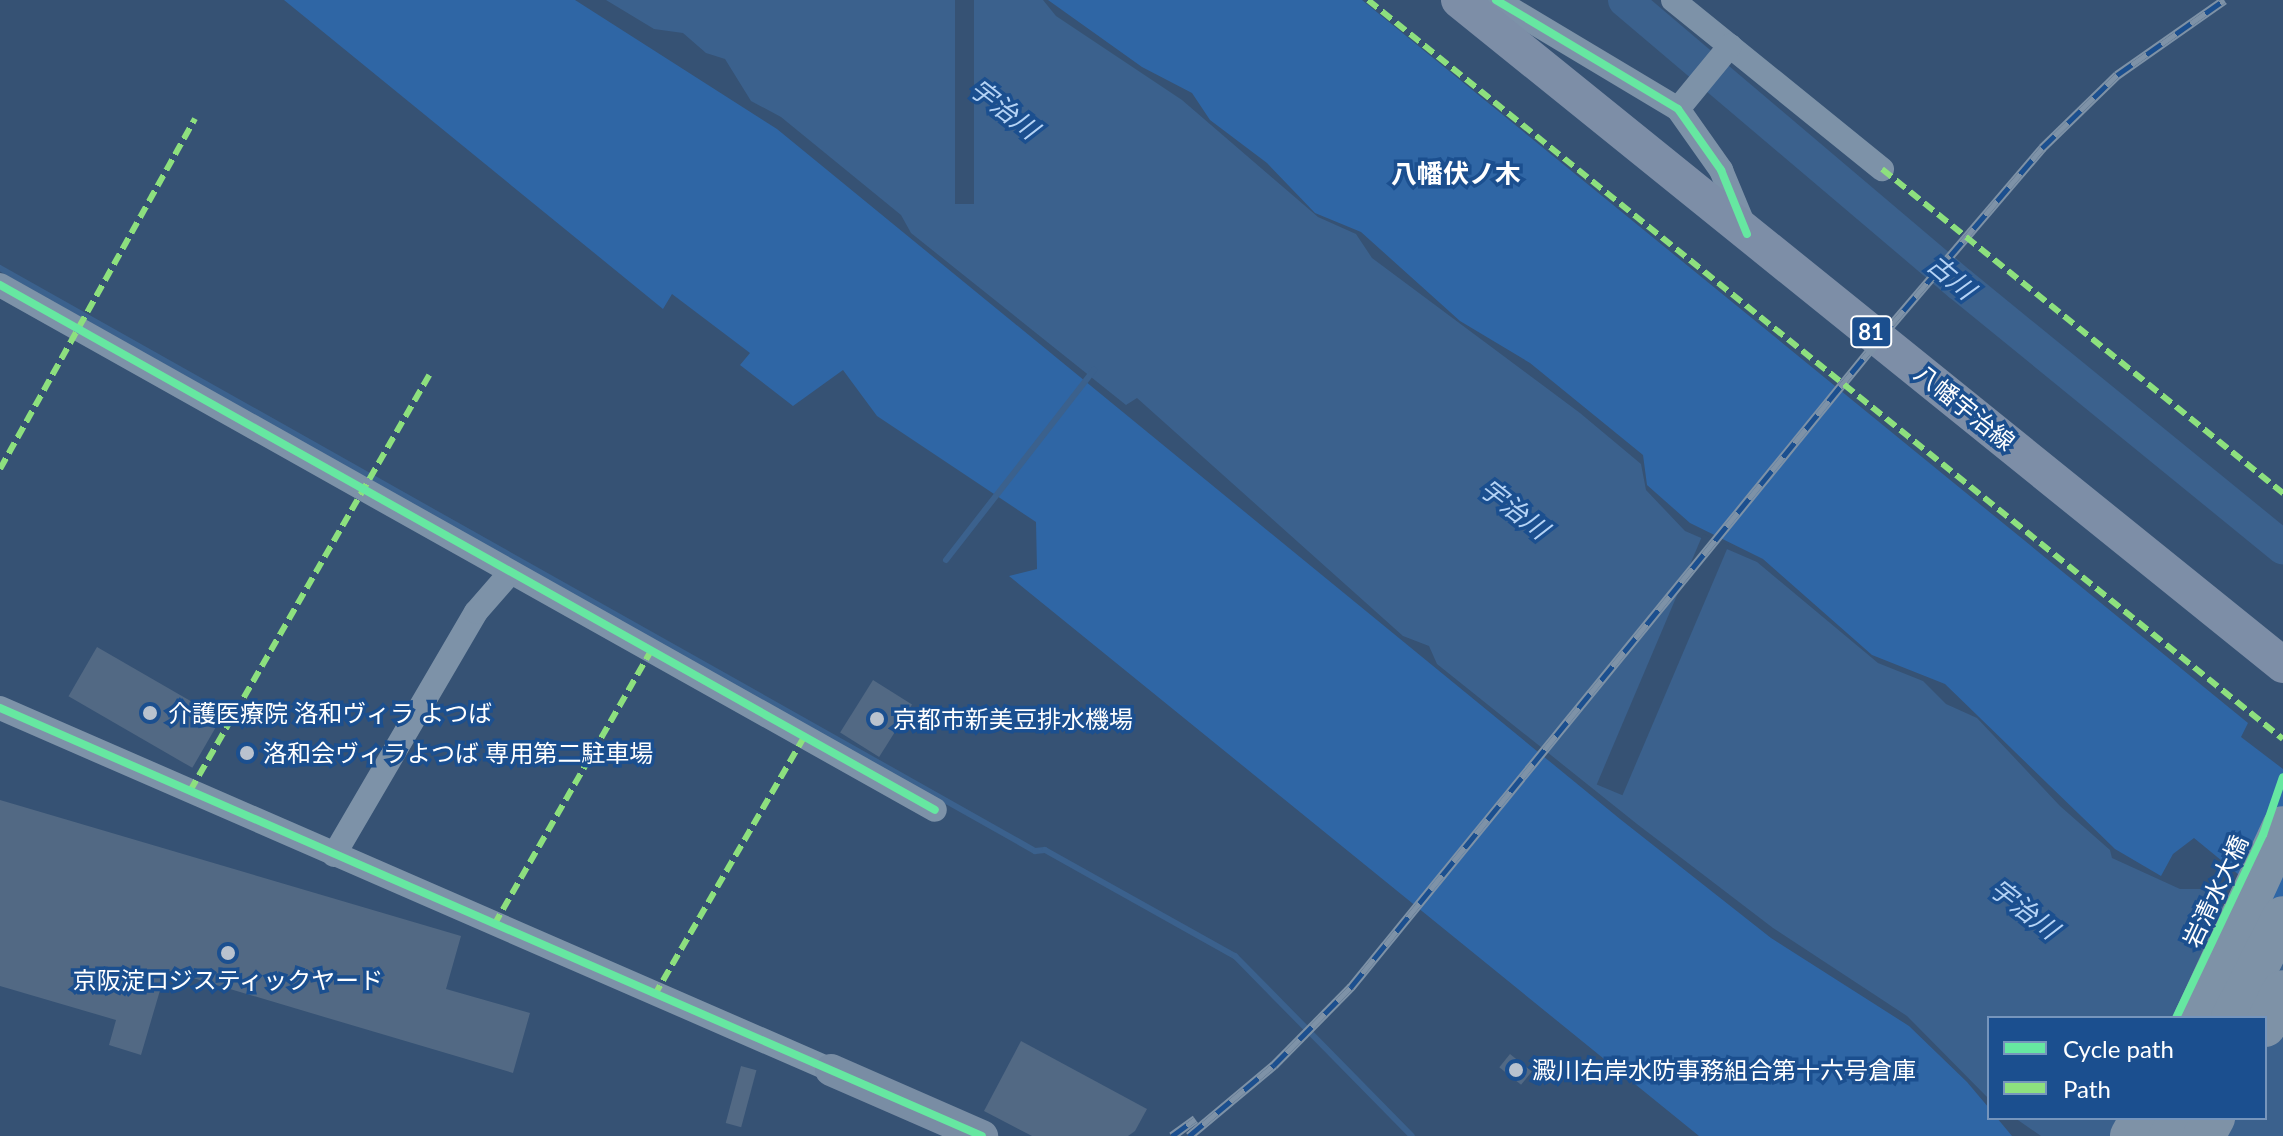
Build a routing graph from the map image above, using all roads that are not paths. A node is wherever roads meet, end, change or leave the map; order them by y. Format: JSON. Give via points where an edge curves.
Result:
{"nodes":[{"id":1,"x":1459,"y":0,"type":"edge"},
{"id":2,"x":1496,"y":0,"type":"edge"},
{"id":3,"x":1673,"y":0,"type":"edge"},
{"id":4,"x":1725,"y":53,"type":"junction"},
{"id":5,"x":1685,"y":101,"type":"junction"},
{"id":6,"x":1882,"y":169,"type":"dead end"},
{"id":7,"x":1747,"y":234,"type":"junction"},
{"id":8,"x":0,"y":285,"type":"edge"},
{"id":9,"x":509,"y":574,"type":"junction"},
{"id":10,"x":2283,"y":665,"type":"edge"},
{"id":11,"x":0,"y":708,"type":"edge"},
{"id":12,"x":935,"y":810,"type":"dead end"},
{"id":13,"x":2283,"y":827,"type":"edge"},
{"id":14,"x":334,"y":855,"type":"junction"},
{"id":15,"x":2283,"y":917,"type":"edge"},
{"id":16,"x":2283,"y":991,"type":"edge"},
{"id":17,"x":2196,"y":1016,"type":"edge"},
{"id":18,"x":2233,"y":1016,"type":"edge"},
{"id":19,"x":2267,"y":1022,"type":"edge"},
{"id":20,"x":831,"y":1070,"type":"joint"},
{"id":21,"x":982,"y":1136,"type":"edge"}],
"edges":[{"from":1,"to":7,"type":"main road","name":"八幡宇治線","number":"81"},
{"from":2,"to":5,"type":"street"},
{"from":3,"to":4,"type":"street"},
{"from":4,"to":5,"type":"street"},
{"from":4,"to":6,"type":"street"},
{"from":5,"to":7,"type":"street"},
{"from":7,"to":10,"type":"main road","name":"八幡宇治線","number":"81"},
{"from":8,"to":9,"type":"street"},
{"from":9,"to":12,"type":"street"},
{"from":9,"to":14,"type":"street","via":[[476,612]]},
{"from":11,"to":14,"type":"street"},
{"from":13,"to":17,"type":"highway"},
{"from":14,"to":20,"type":"street"},
{"from":15,"to":18,"type":"highway"},
{"from":16,"to":19,"type":"highway"},
{"from":20,"to":21,"type":"street"}]}
